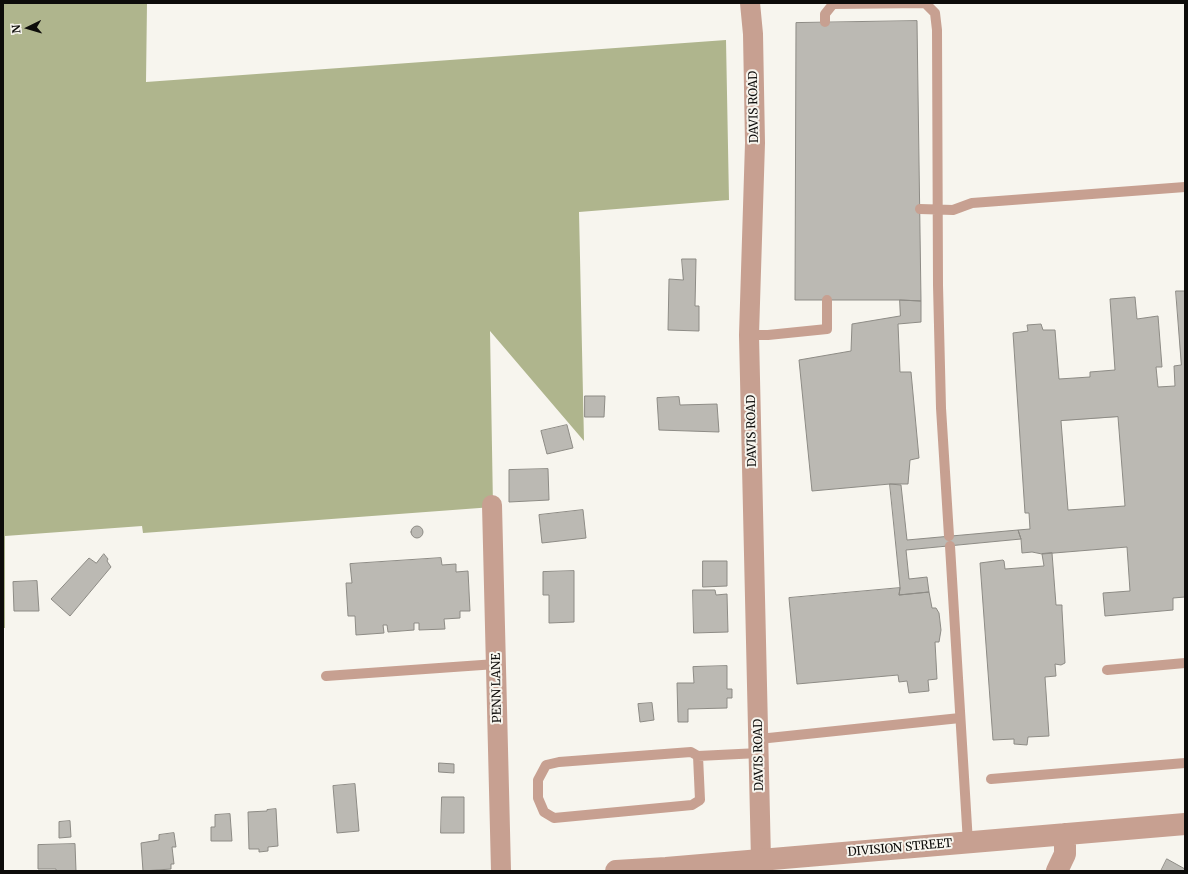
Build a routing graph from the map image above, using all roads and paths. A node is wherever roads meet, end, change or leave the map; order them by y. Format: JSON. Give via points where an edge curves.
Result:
{"nodes":[{"id":1,"x":750,"y":3,"type":"edge"},
{"id":2,"x":825,"y":22,"type":"dead end"},
{"id":3,"x":1185,"y":187,"type":"edge"},
{"id":4,"x":920,"y":209,"type":"dead end"},
{"id":5,"x":938,"y":209,"type":"junction"},
{"id":6,"x":827,"y":300,"type":"dead end"},
{"id":7,"x":749,"y":335,"type":"junction"},
{"id":8,"x":492,"y":505,"type":"dead end"},
{"id":9,"x":1185,"y":663,"type":"edge"},
{"id":10,"x":496,"y":664,"type":"junction"},
{"id":11,"x":1107,"y":670,"type":"dead end"},
{"id":12,"x":326,"y":676,"type":"dead end"},
{"id":13,"x":960,"y":718,"type":"junction"},
{"id":14,"x":759,"y":746,"type":"junction"},
{"id":15,"x":698,"y":756,"type":"junction"},
{"id":16,"x":1185,"y":763,"type":"edge"},
{"id":17,"x":991,"y":779,"type":"dead end"},
{"id":18,"x":1185,"y":824,"type":"edge"},
{"id":19,"x":1065,"y":834,"type":"junction"},
{"id":20,"x":968,"y":843,"type":"junction"},
{"id":21,"x":761,"y":860,"type":"junction"},
{"id":22,"x":666,"y":870,"type":"edge"},
{"id":23,"x":501,"y":871,"type":"edge"},
{"id":24,"x":616,"y":871,"type":"edge"},
{"id":25,"x":1057,"y":871,"type":"edge"}],
"edges":[{"from":1,"to":7,"type":"street","name":"DAVIS ROAD","via":[[755,143]]},
{"from":2,"to":5,"type":"lane","via":[[825,14],[834,4],[925,3],[935,13]]},
{"from":3,"to":5,"type":"lane","via":[[972,204],[953,210]]},
{"from":4,"to":5,"type":"lane"},
{"from":5,"to":13,"type":"lane","via":[[941,408]]},
{"from":6,"to":7,"type":"lane","via":[[827,329]]},
{"from":7,"to":14,"type":"street","name":"DAVIS ROAD"},
{"from":8,"to":10,"type":"street","name":"PENN LANE"},
{"from":9,"to":11,"type":"lane"},
{"from":10,"to":12,"type":"lane"},
{"from":10,"to":23,"type":"street","name":"PENN LANE"},
{"from":13,"to":14,"type":"lane"},
{"from":13,"to":20,"type":"lane"},
{"from":14,"to":15,"type":"lane"},
{"from":14,"to":21,"type":"street","name":"DAVIS ROAD"},
{"from":15,"to":15,"type":"lane","via":[[691,752],[546,765],[538,780],[538,798],[544,812],[554,818],[692,805],[700,800]]},
{"from":16,"to":17,"type":"lane"},
{"from":18,"to":19,"type":"street","name":"DIVISION STREET"},
{"from":19,"to":20,"type":"street","name":"DIVISION STREET"},
{"from":19,"to":25,"type":"street","via":[[1065,854]]},
{"from":20,"to":21,"type":"street","name":"DIVISION STREET"},
{"from":21,"to":22,"type":"street","name":"DIVISION STREET"},
{"from":22,"to":24,"type":"street","name":"DIVISION STREET"}]}
